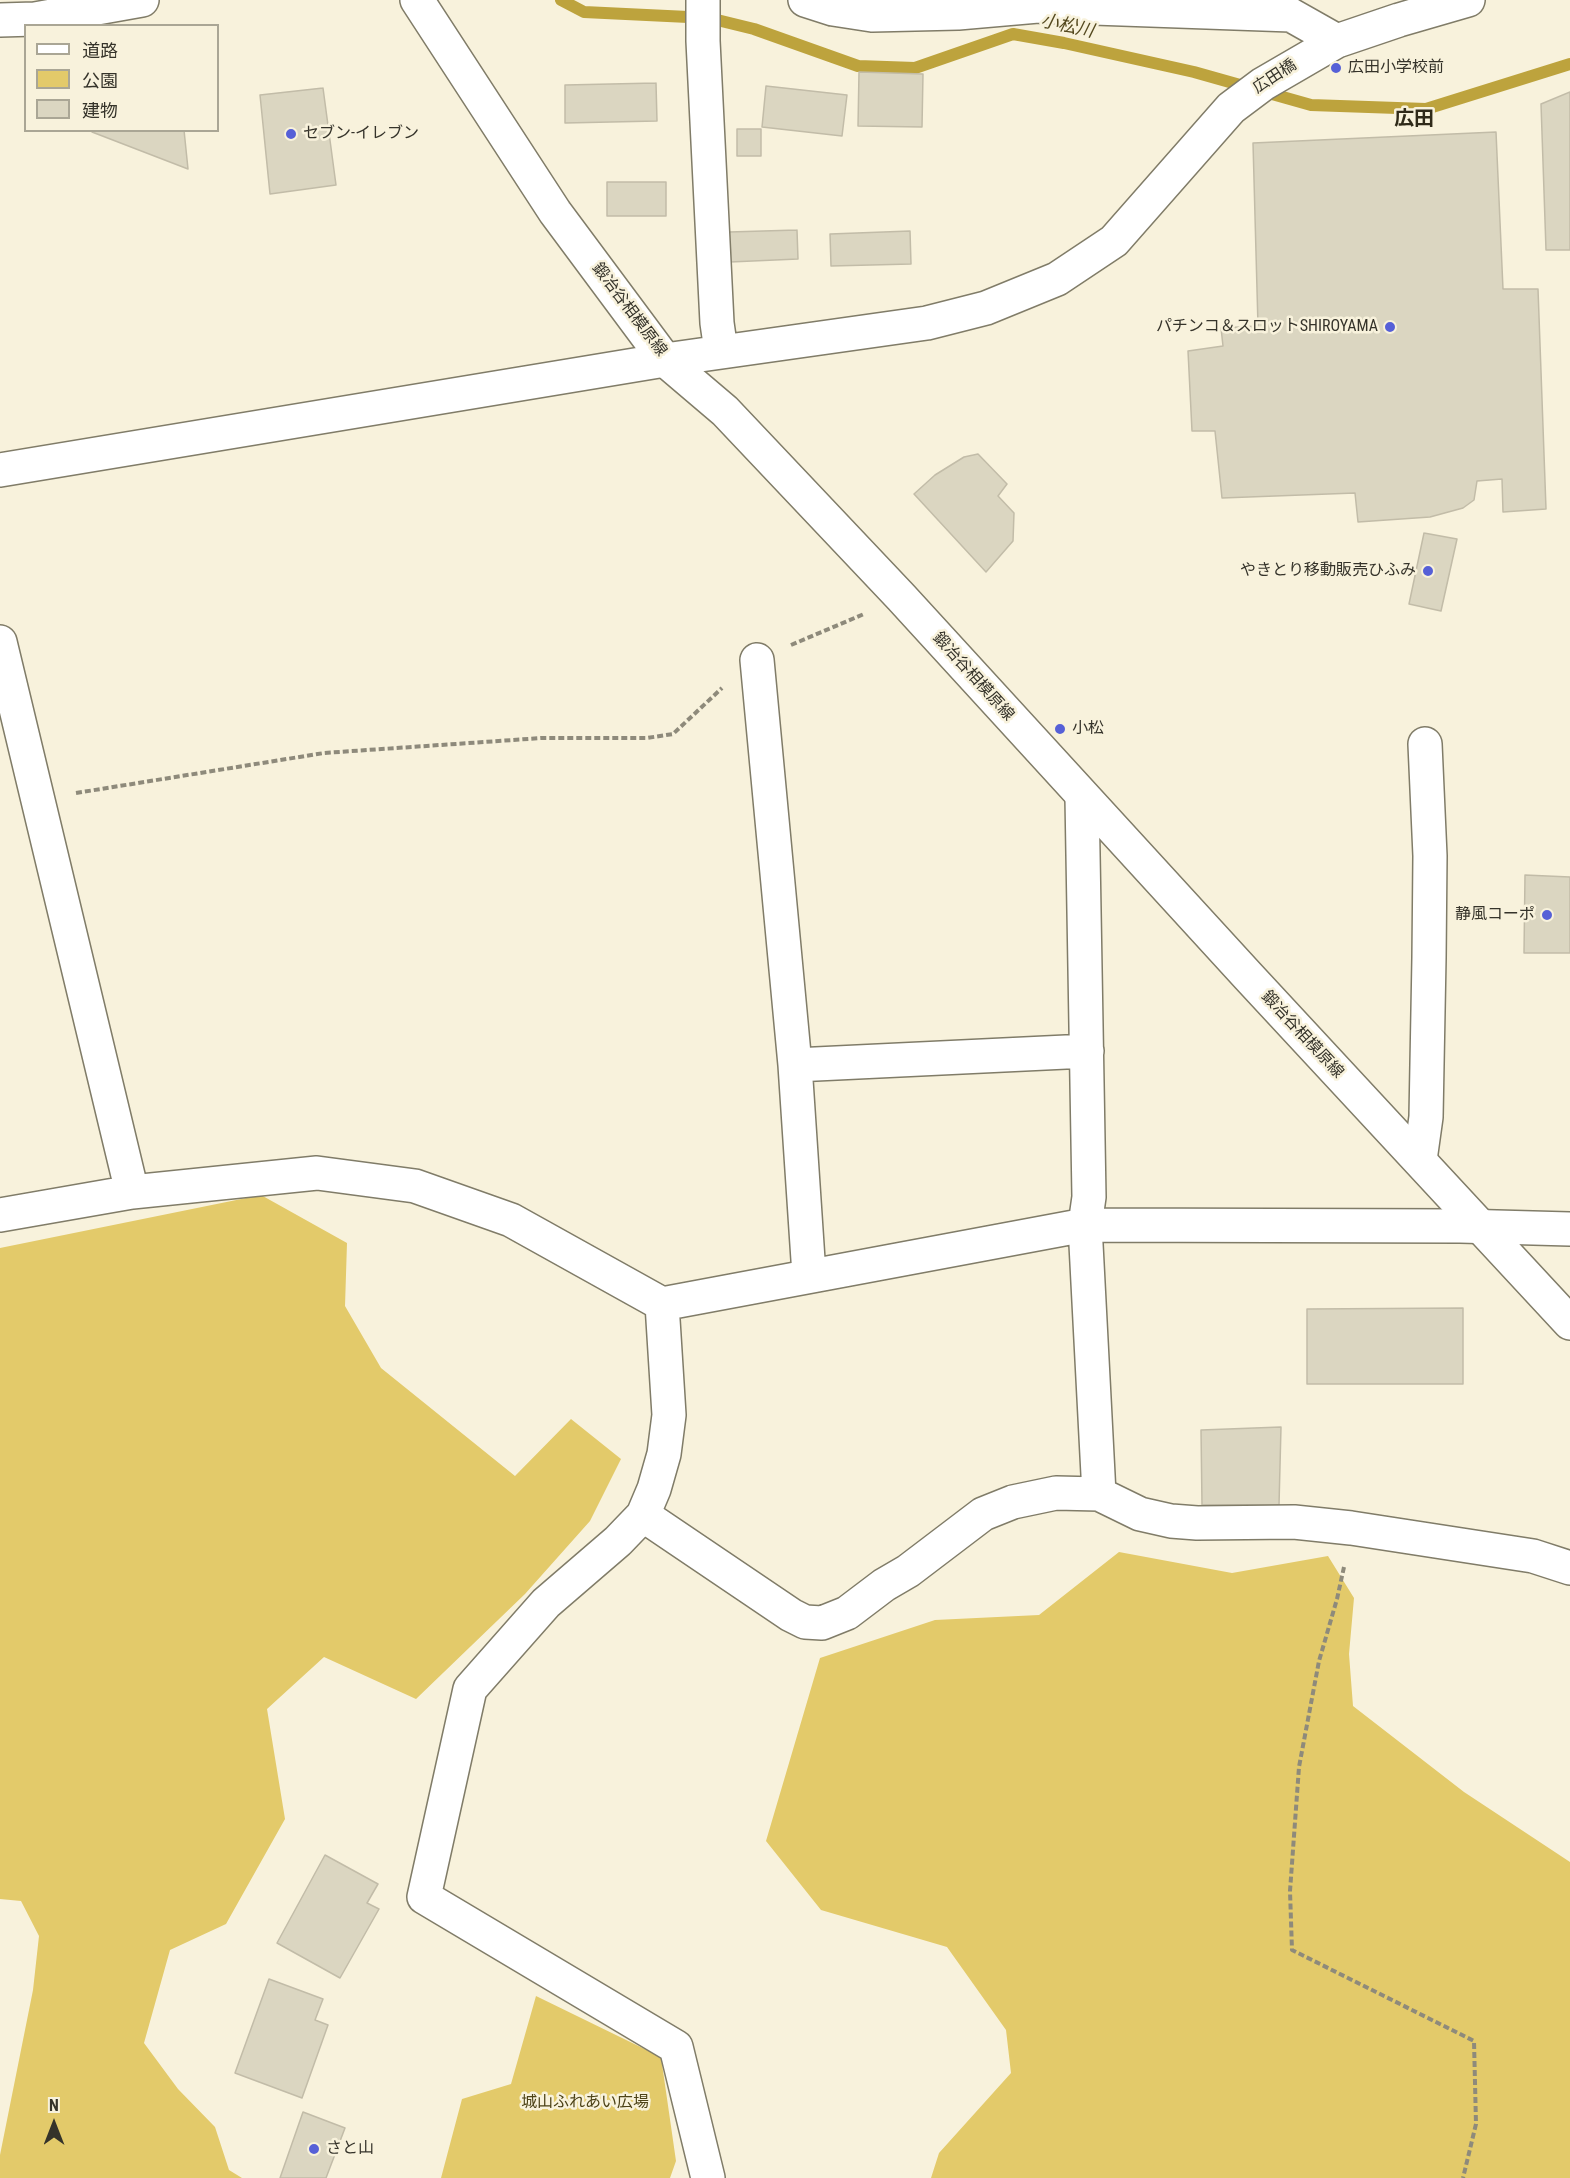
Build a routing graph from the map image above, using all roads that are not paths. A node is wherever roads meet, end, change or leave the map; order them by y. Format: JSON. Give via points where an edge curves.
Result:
{"nodes":[{"id":1,"x":142,"y":0,"type":"edge"},
{"id":2,"x":417,"y":0,"type":"edge"},
{"id":3,"x":703,"y":0,"type":"edge"},
{"id":4,"x":805,"y":0,"type":"edge"},
{"id":5,"x":1468,"y":0,"type":"edge"},
{"id":6,"x":1290,"y":7,"type":"edge"},
{"id":7,"x":0,"y":20,"type":"edge"},
{"id":8,"x":1329,"y":45,"type":"junction"},
{"id":9,"x":721,"y":351,"type":"junction"},
{"id":10,"x":665,"y":360,"type":"junction"},
{"id":11,"x":0,"y":470,"type":"edge"},
{"id":12,"x":0,"y":642,"type":"edge"},
{"id":13,"x":757,"y":660,"type":"road end"},
{"id":14,"x":1425,"y":744,"type":"dead end"},
{"id":15,"x":1082,"y":797,"type":"junction"},
{"id":16,"x":1087,"y":1051,"type":"junction"},
{"id":17,"x":795,"y":1065,"type":"junction"},
{"id":18,"x":1420,"y":1161,"type":"junction"},
{"id":19,"x":132,"y":1192,"type":"junction"},
{"id":20,"x":0,"y":1215,"type":"edge"},
{"id":21,"x":1085,"y":1225,"type":"junction"},
{"id":22,"x":1481,"y":1227,"type":"junction"},
{"id":23,"x":1570,"y":1229,"type":"edge"},
{"id":24,"x":809,"y":1275,"type":"junction"},
{"id":25,"x":662,"y":1304,"type":"junction"},
{"id":26,"x":1570,"y":1323,"type":"edge"},
{"id":27,"x":1099,"y":1494,"type":"junction"},
{"id":28,"x":643,"y":1515,"type":"junction"},
{"id":29,"x":1570,"y":1568,"type":"edge"},
{"id":30,"x":708,"y":2178,"type":"edge"}],
"edges":[{"from":1,"to":7,"type":"street","via":[[35,19]]},
{"from":2,"to":10,"type":"street","name":"鍛冶谷相模原線","via":[[555,212]]},
{"from":3,"to":9,"type":"street","via":[[702,40]]},
{"from":4,"to":6,"type":"street","via":[[872,15],[1038,6]]},
{"from":5,"to":8,"type":"street","name":"広田橋"},
{"from":6,"to":8,"type":"street"},
{"from":8,"to":9,"type":"street","name":"広田橋","via":[[1231,108],[1114,241],[1057,279],[986,308],[927,323]]},
{"from":9,"to":10,"type":"street","name":"広田橋"},
{"from":10,"to":11,"type":"street","name":"広田橋"},
{"from":10,"to":15,"type":"street","name":"鍛冶谷相模原線","via":[[725,411]]},
{"from":12,"to":19,"type":"street"},
{"from":13,"to":17,"type":"street"},
{"from":14,"to":18,"type":"street","via":[[1429,947],[1426,1117]]},
{"from":15,"to":16,"type":"street"},
{"from":15,"to":18,"type":"street","name":"鍛冶谷相模原線"},
{"from":16,"to":17,"type":"street"},
{"from":16,"to":21,"type":"street","via":[[1089,1197]]},
{"from":17,"to":24,"type":"street"},
{"from":18,"to":22,"type":"street","name":"鍛冶谷相模原線"},
{"from":19,"to":20,"type":"street"},
{"from":19,"to":25,"type":"street","via":[[317,1173],[415,1186],[511,1220]]},
{"from":21,"to":22,"type":"street"},
{"from":21,"to":24,"type":"street"},
{"from":21,"to":27,"type":"street"},
{"from":22,"to":23,"type":"street"},
{"from":22,"to":26,"type":"street","name":"鍛冶谷相模原線"},
{"from":24,"to":25,"type":"street"},
{"from":25,"to":28,"type":"street","via":[[669,1415],[664,1454]]},
{"from":27,"to":28,"type":"street","via":[[1056,1493],[1012,1502],[983,1514],[847,1613],[822,1623],[805,1622],[790,1615]]},
{"from":27,"to":29,"type":"street","via":[[1140,1514],[1171,1521],[1294,1522],[1352,1528],[1523,1554]]},
{"from":28,"to":30,"type":"street","via":[[546,1603],[470,1689],[424,1898],[676,2047]]}]}
